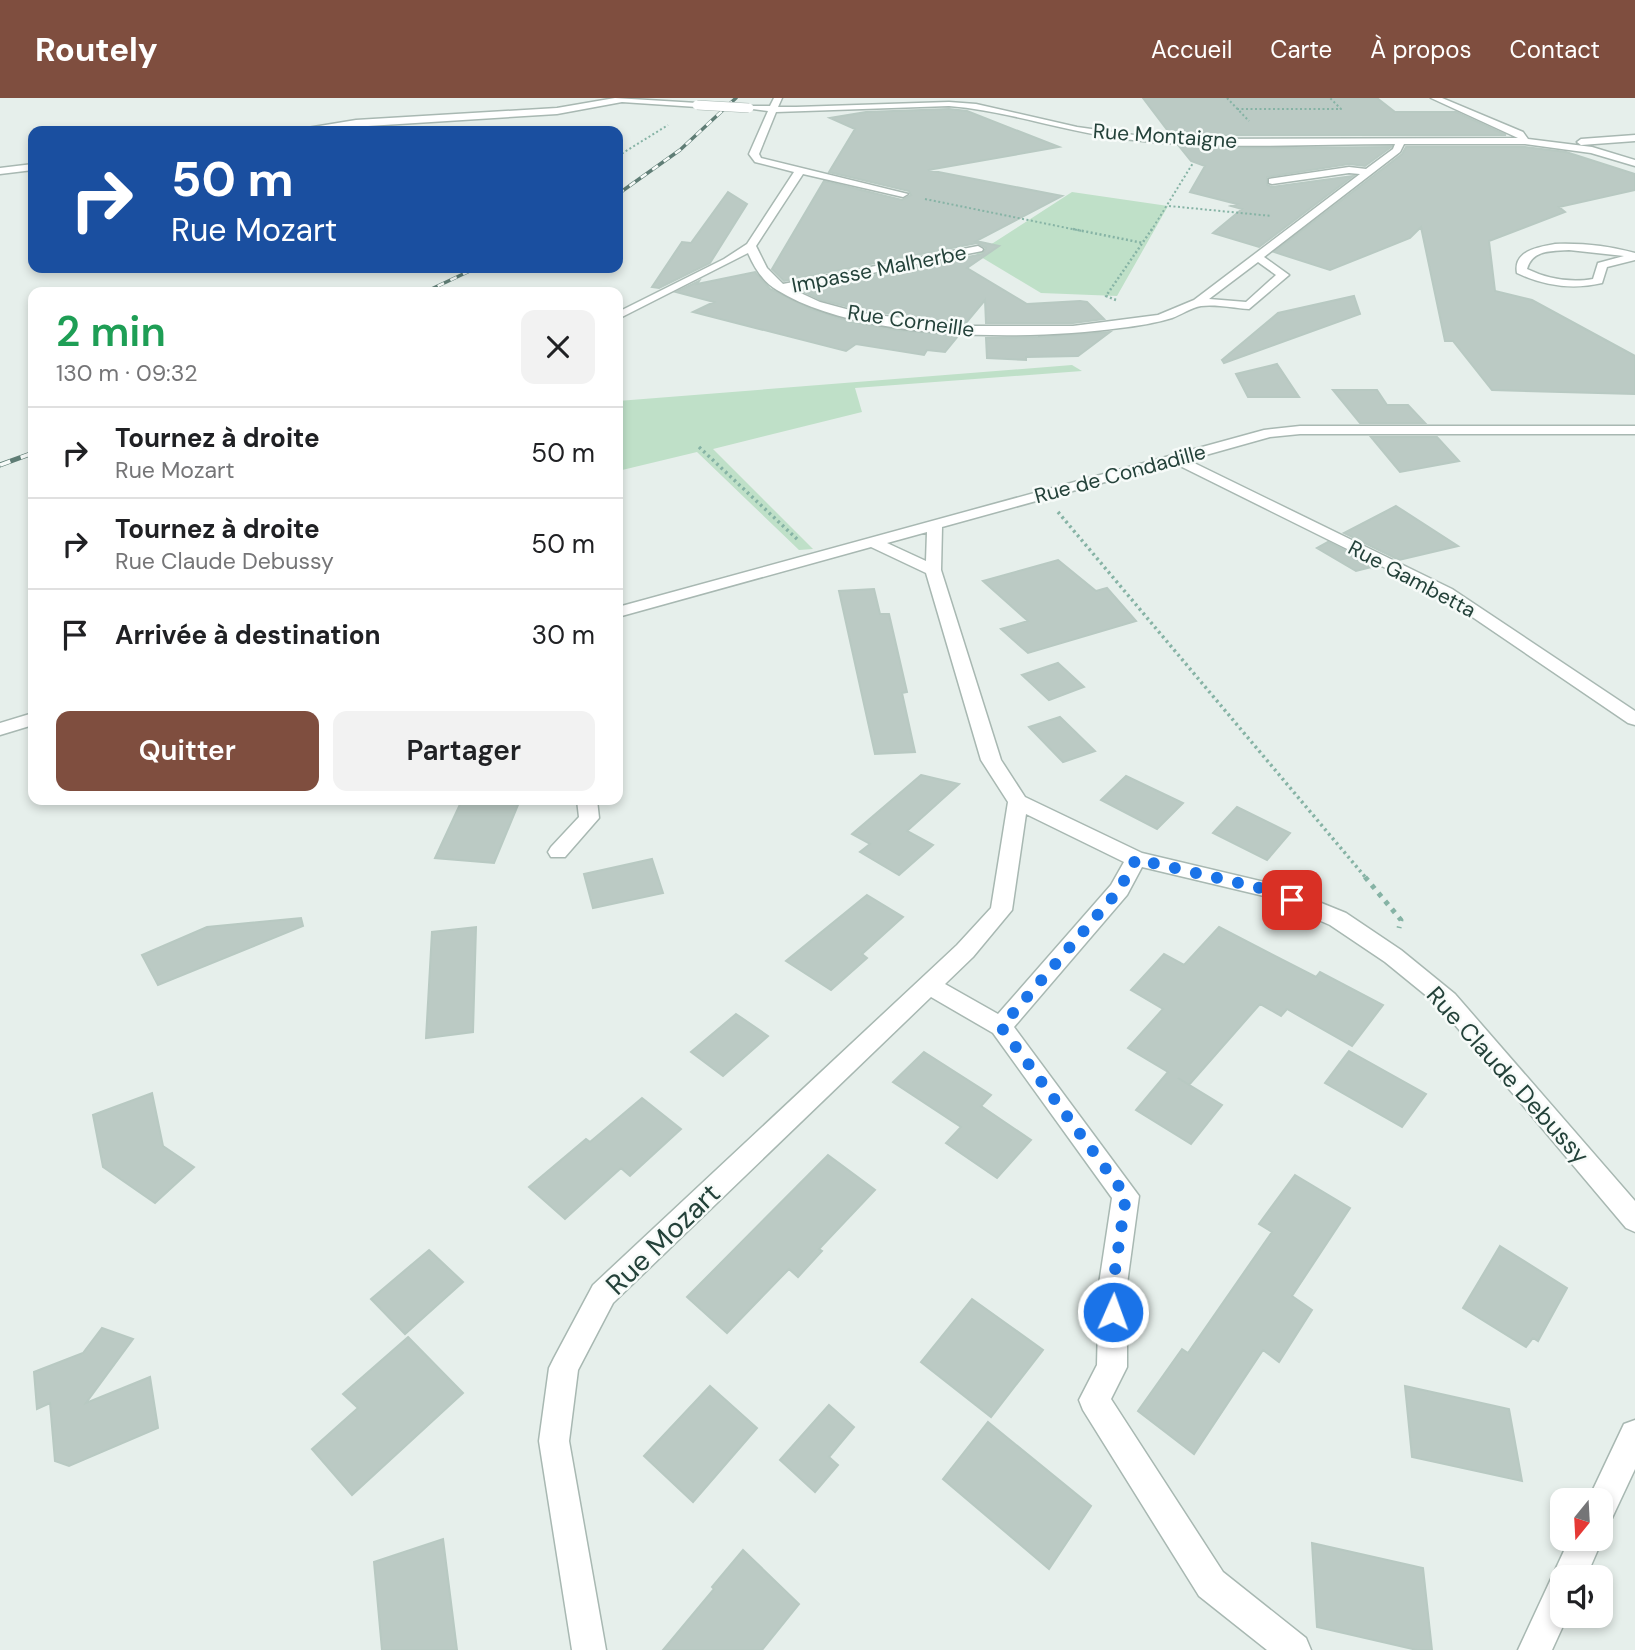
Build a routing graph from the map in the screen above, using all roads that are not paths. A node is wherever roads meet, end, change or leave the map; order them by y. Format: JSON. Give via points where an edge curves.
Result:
{"nodes":[{"id":1,"x":612,"y":98,"type":"edge"},
{"id":2,"x":778,"y":98,"type":"edge"},
{"id":3,"x":1435,"y":98,"type":"edge"},
{"id":4,"x":628,"y":99,"type":"edge"},
{"id":5,"x":774,"y":110,"type":"junction"},
{"id":6,"x":332,"y":126,"type":"edge"},
{"id":7,"x":1635,"y":138,"type":"edge"},
{"id":8,"x":1401,"y":141,"type":"junction"},
{"id":9,"x":1525,"y":141,"type":"junction"},
{"id":10,"x":1569,"y":146,"type":"junction"},
{"id":11,"x":1635,"y":163,"type":"edge"},
{"id":12,"x":28,"y":168,"type":"edge"},
{"id":13,"x":0,"y":171,"type":"edge"},
{"id":14,"x":800,"y":171,"type":"junction"},
{"id":15,"x":1369,"y":172,"type":"junction"},
{"id":16,"x":1272,"y":181,"type":"dead end"},
{"id":17,"x":903,"y":194,"type":"road end"},
{"id":18,"x":751,"y":246,"type":"junction"},
{"id":19,"x":978,"y":249,"type":"dead end"},
{"id":20,"x":1635,"y":256,"type":"edge"},
{"id":21,"x":1258,"y":257,"type":"junction"},
{"id":22,"x":781,"y":288,"type":"junction"},
{"id":23,"x":1198,"y":302,"type":"junction"},
{"id":24,"x":623,"y":314,"type":"edge"},
{"id":25,"x":1635,"y":430,"type":"edge"},
{"id":26,"x":1178,"y":460,"type":"junction"},
{"id":27,"x":935,"y":524,"type":"junction"},
{"id":28,"x":872,"y":541,"type":"junction"},
{"id":29,"x":933,"y":570,"type":"junction"},
{"id":30,"x":623,"y":611,"type":"edge"},
{"id":31,"x":1635,"y":719,"type":"edge"},
{"id":32,"x":28,"y":721,"type":"edge"},
{"id":33,"x":0,"y":729,"type":"edge"},
{"id":34,"x":1018,"y":802,"type":"junction"},
{"id":35,"x":588,"y":805,"type":"edge"},
{"id":36,"x":558,"y":852,"type":"dead end"},
{"id":37,"x":1136,"y":859,"type":"junction"},
{"id":38,"x":928,"y":985,"type":"junction"},
{"id":39,"x":1001,"y":1027,"type":"junction"},
{"id":40,"x":1635,"y":1220,"type":"edge"},
{"id":41,"x":1635,"y":1435,"type":"edge"},
{"id":42,"x":1610,"y":1488,"type":"edge"},
{"id":43,"x":1550,"y":1618,"type":"edge"},
{"id":44,"x":589,"y":1650,"type":"edge"},
{"id":45,"x":1294,"y":1650,"type":"edge"},
{"id":46,"x":1535,"y":1650,"type":"edge"}],
"edges":[{"from":1,"to":4,"type":"street","name":"Rue Montaigne"},
{"from":2,"to":5,"type":"street"},
{"from":3,"to":9,"type":"street","via":[[1520,134]]},
{"from":4,"to":5,"type":"street","name":"Rue Montaigne","bridge":true},
{"from":4,"to":6,"type":"street","via":[[557,110]]},
{"from":5,"to":8,"type":"street","name":"Rue Montaigne","via":[[949,104],[1134,138]]},
{"from":5,"to":14,"type":"street","via":[[754,154],[758,160]]},
{"from":7,"to":10,"type":"street"},
{"from":8,"to":9,"type":"street","name":"Rue Montaigne"},
{"from":8,"to":15,"type":"street","name":"Rue Corneille","via":[[1397,150]]},
{"from":9,"to":10,"type":"street","name":"Rue Montaigne"},
{"from":10,"to":11,"type":"street","name":"Rue Montaigne"},
{"from":12,"to":13,"type":"street"},
{"from":14,"to":17,"type":"street"},
{"from":14,"to":18,"type":"street"},
{"from":15,"to":16,"type":"street","via":[[1349,170]]},
{"from":15,"to":21,"type":"street","name":"Rue Corneille"},
{"from":18,"to":22,"type":"street","name":"Rue Corneille","via":[[758,266]]},
{"from":18,"to":24,"type":"street"},
{"from":19,"to":22,"type":"street","name":"Impasse Malherbe"},
{"from":20,"to":20,"type":"street","via":[[1562,248],[1531,253],[1521,271],[1554,283],[1583,285],[1598,281],[1602,265]]},
{"from":21,"to":23,"type":"street","name":"Rue Corneille"},
{"from":21,"to":23,"type":"street","name":"Rue Corneille","via":[[1283,275],[1249,306]]},
{"from":22,"to":23,"type":"street","name":"Rue Corneille","via":[[843,312],[981,331],[1092,329],[1161,318]]},
{"from":25,"to":26,"type":"street","name":"Rue de Condadille","via":[[1300,430],[1269,433]]},
{"from":26,"to":27,"type":"street","name":"Rue de Condadille"},
{"from":26,"to":31,"type":"street","name":"Rue Gambetta","via":[[1446,592]]},
{"from":27,"to":28,"type":"street","name":"Rue de Condadille"},
{"from":27,"to":29,"type":"street"},
{"from":28,"to":29,"type":"street"},
{"from":28,"to":30,"type":"street","name":"Rue de Condadille"},
{"from":29,"to":34,"type":"street","via":[[990,760]]},
{"from":32,"to":33,"type":"street"},
{"from":34,"to":37,"type":"street","name":"Rue Claude Debussy"},
{"from":34,"to":38,"type":"street","name":"Rue Mozart","via":[[1001,910]]},
{"from":35,"to":36,"type":"street","via":[[589,818]]},
{"from":37,"to":39,"type":"street","via":[[1119,890]]},
{"from":37,"to":40,"type":"street","name":"Rue Claude Debussy","via":[[1269,890],[1338,919],[1394,956],[1447,1000]]},
{"from":38,"to":39,"type":"street"},
{"from":38,"to":44,"type":"street","name":"Rue Mozart","via":[[603,1294],[564,1368],[554,1441]]},
{"from":39,"to":45,"type":"street","via":[[1126,1196],[1113,1284],[1112,1367],[1094,1401],[1211,1584]]},
{"from":41,"to":42,"type":"street"},
{"from":43,"to":46,"type":"street"}]}
